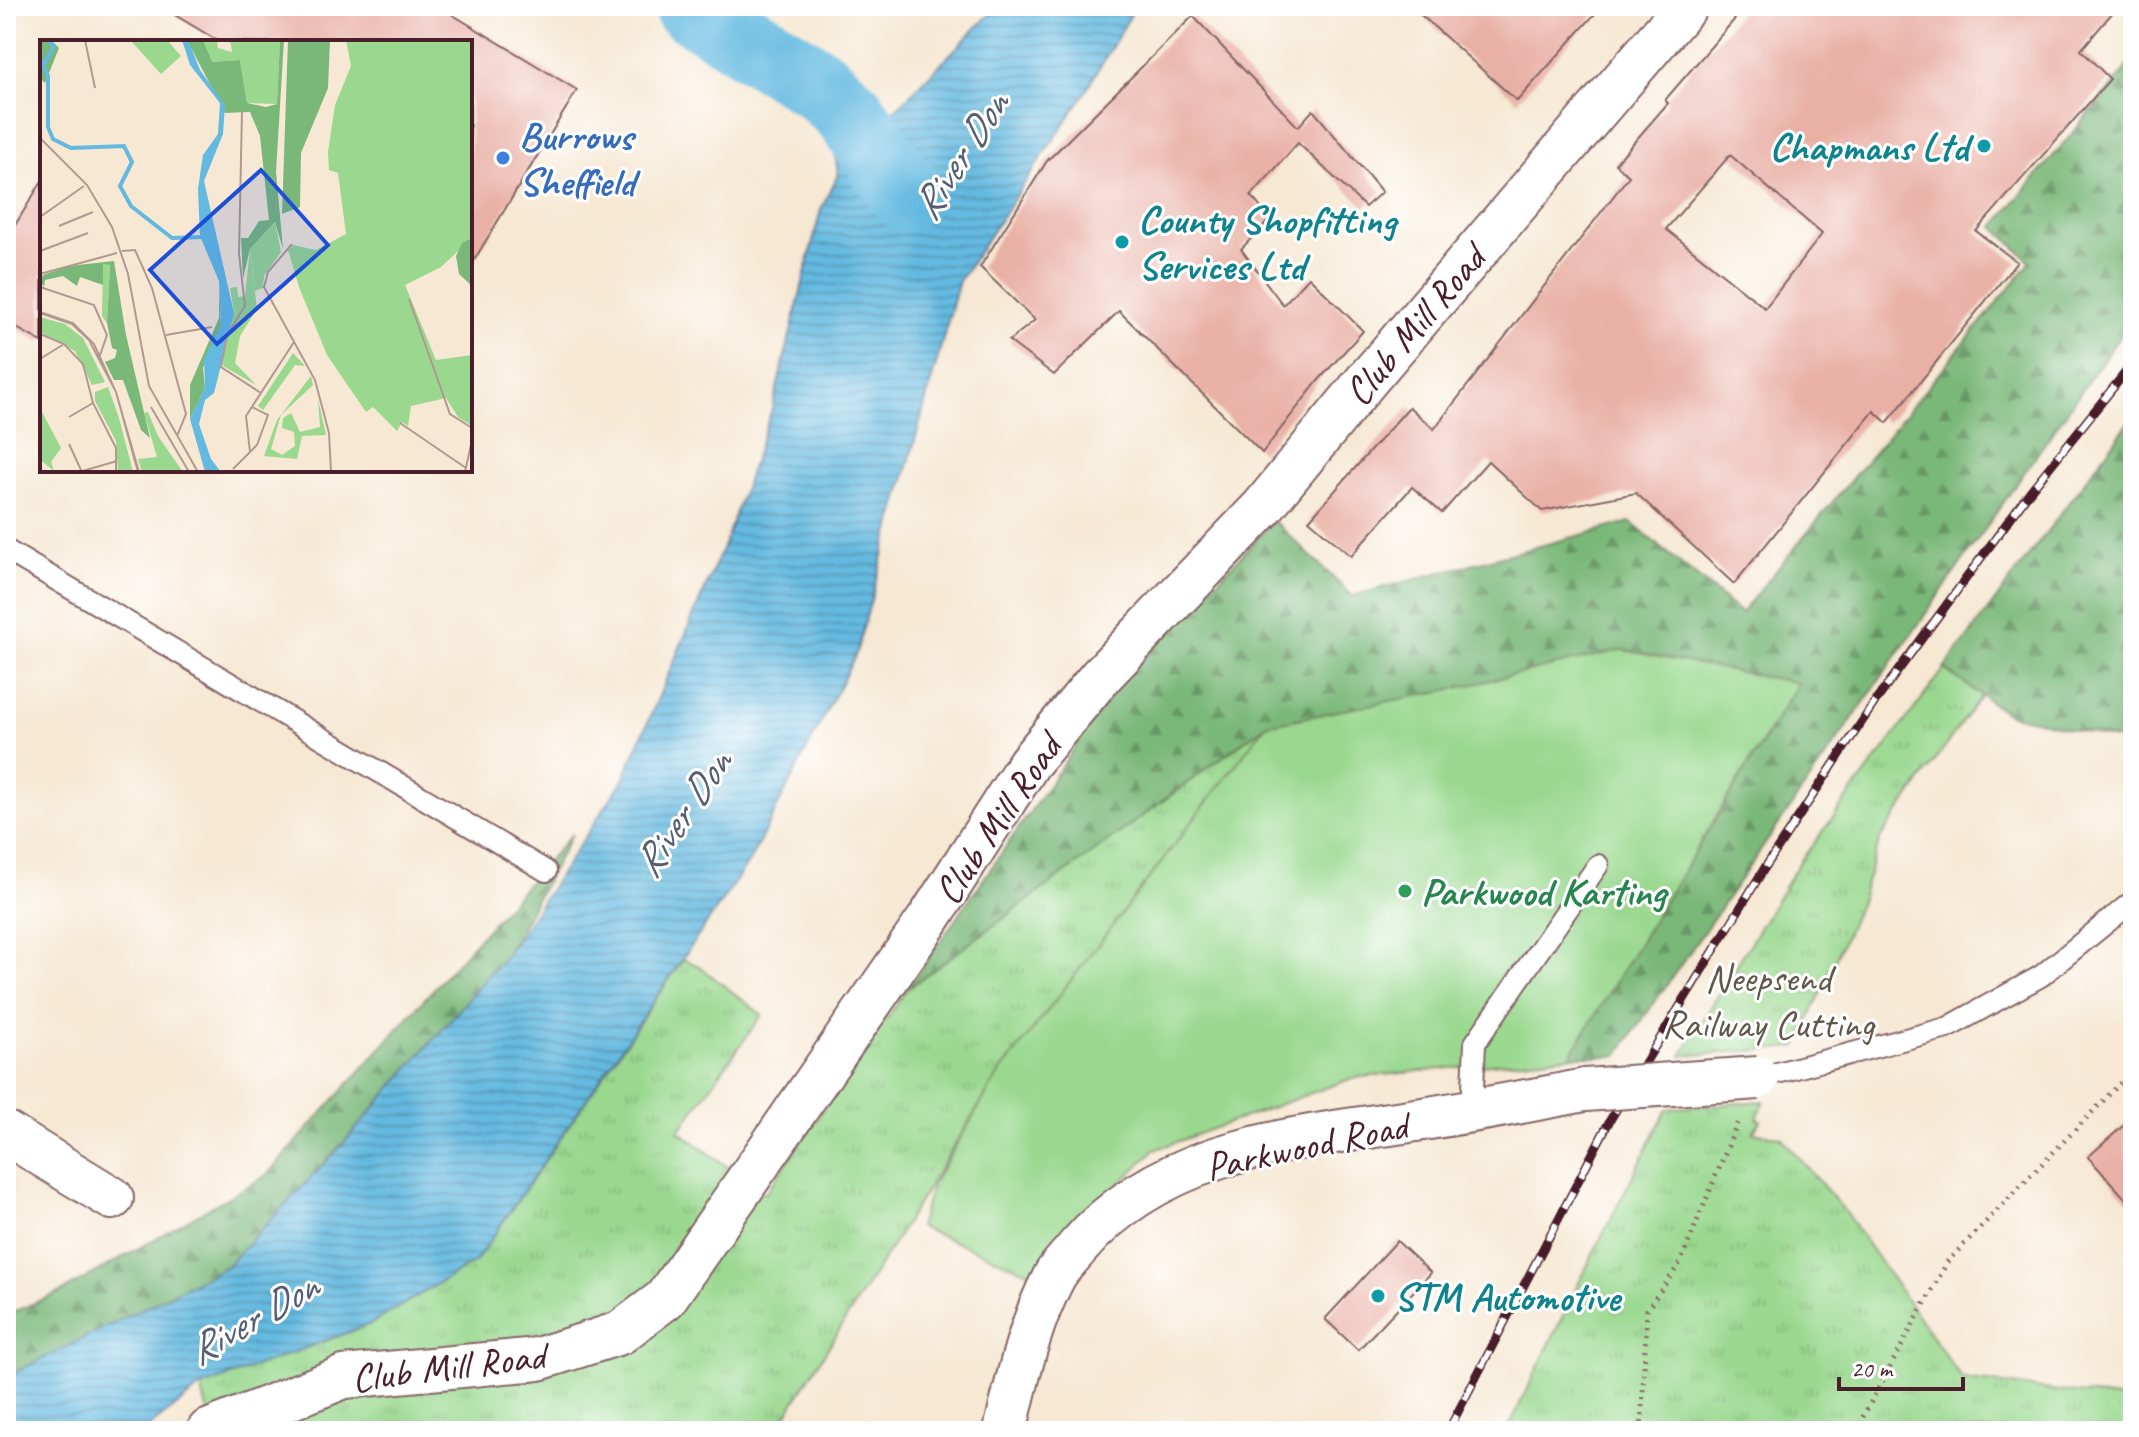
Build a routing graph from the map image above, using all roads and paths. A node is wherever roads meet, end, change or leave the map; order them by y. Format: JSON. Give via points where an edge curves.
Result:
{"nodes":[{"id":1,"x":1686,"y":6,"type":"edge"},
{"id":2,"x":6,"y":550,"type":"edge"},
{"id":3,"x":1598,"y":865,"type":"dead end"},
{"id":4,"x":546,"y":871,"type":"dead end"},
{"id":5,"x":2133,"y":901,"type":"edge"},
{"id":6,"x":2133,"y":1070,"type":"edge"},
{"id":7,"x":1758,"y":1078,"type":"junction"},
{"id":8,"x":1472,"y":1111,"type":"junction"},
{"id":9,"x":6,"y":1133,"type":"edge"},
{"id":10,"x":112,"y":1198,"type":"dead end"},
{"id":11,"x":208,"y":1431,"type":"edge"},
{"id":12,"x":1005,"y":1431,"type":"edge"},
{"id":13,"x":1641,"y":1431,"type":"edge"},
{"id":14,"x":1855,"y":1431,"type":"edge"}],
"edges":[{"from":1,"to":11,"type":"street","name":"Club Mill Road","via":[[1262,508],[1100,677],[1029,763],[928,920],[665,1299],[620,1333],[538,1359],[344,1377]]},
{"from":2,"to":4,"type":"lane"},
{"from":3,"to":8,"type":"lane","via":[[1475,1043]]},
{"from":5,"to":7,"type":"lane","via":[[2041,976],[1947,1028]]},
{"from":6,"to":14,"type":"path","via":[[1948,1261]]},
{"from":7,"to":8,"type":"street","name":"Parkwood Road","bridge":true,"via":[[1585,1090]]},
{"from":7,"to":13,"type":"path","via":[[1680,1263],[1647,1310]]},
{"from":8,"to":12,"type":"street","name":"Parkwood Road","via":[[1229,1152],[1131,1198],[1091,1232],[1057,1273],[1029,1334]]},
{"from":9,"to":10,"type":"street"}]}
